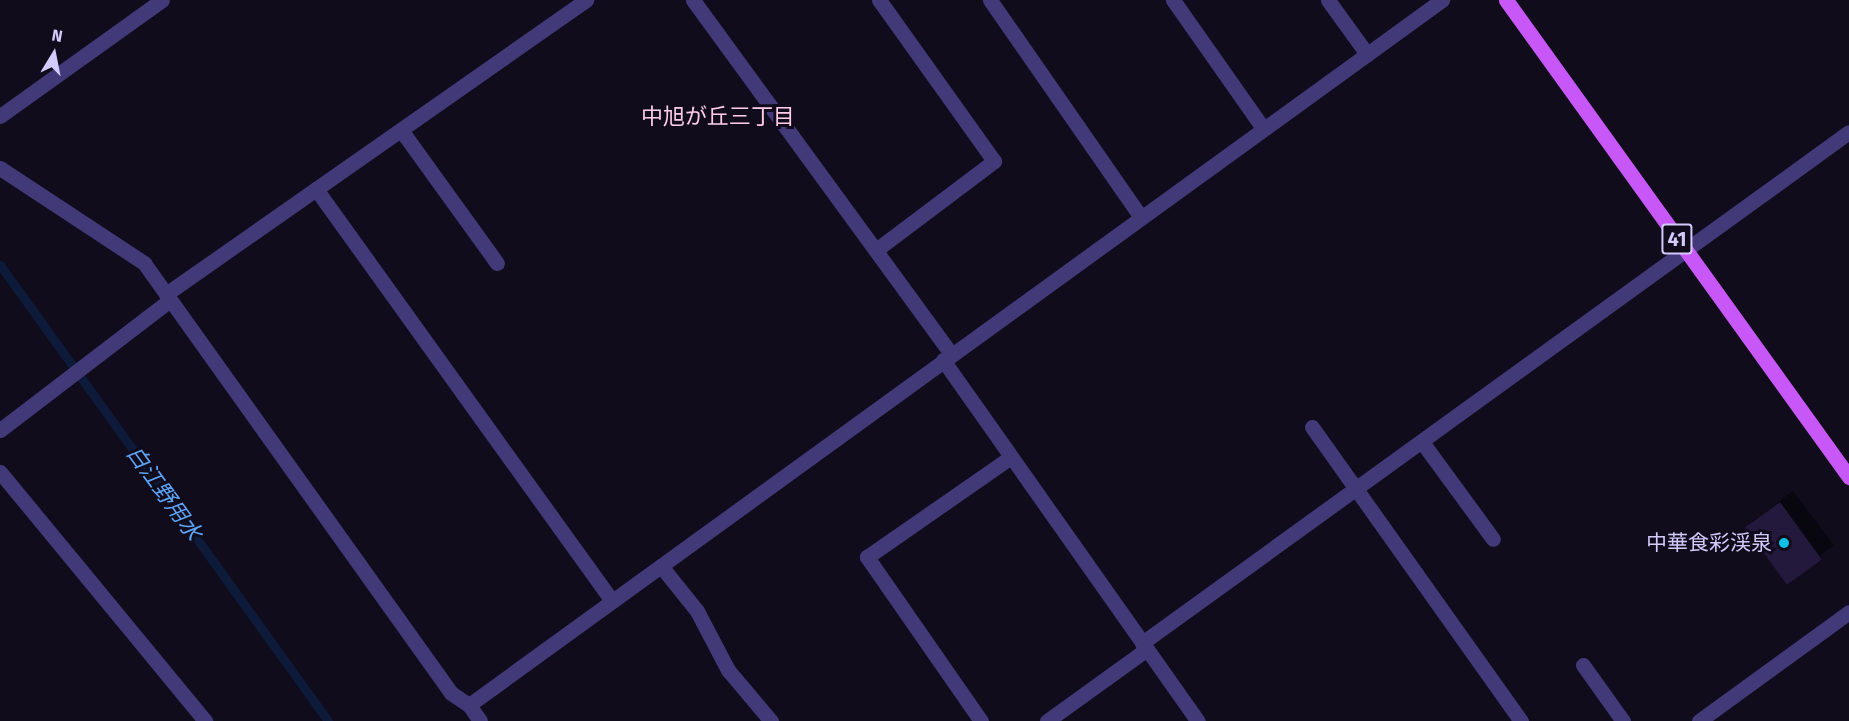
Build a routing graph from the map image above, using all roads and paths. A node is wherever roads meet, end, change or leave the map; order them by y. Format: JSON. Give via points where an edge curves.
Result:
{"nodes":[{"id":1,"x":162,"y":0,"type":"edge"},
{"id":2,"x":586,"y":0,"type":"edge"},
{"id":3,"x":693,"y":0,"type":"edge"},
{"id":4,"x":879,"y":0,"type":"edge"},
{"id":5,"x":990,"y":0,"type":"edge"},
{"id":6,"x":1173,"y":0,"type":"edge"},
{"id":7,"x":1328,"y":0,"type":"edge"},
{"id":8,"x":1442,"y":0,"type":"edge"},
{"id":9,"x":1506,"y":0,"type":"edge"},
{"id":10,"x":1367,"y":54,"type":"junction"},
{"id":11,"x":0,"y":116,"type":"edge"},
{"id":12,"x":1263,"y":128,"type":"junction"},
{"id":13,"x":401,"y":129,"type":"junction"},
{"id":14,"x":1849,"y":132,"type":"edge"},
{"id":15,"x":0,"y":168,"type":"edge"},
{"id":16,"x":316,"y":189,"type":"junction"},
{"id":17,"x":1140,"y":216,"type":"junction"},
{"id":18,"x":1684,"y":249,"type":"junction"},
{"id":19,"x":876,"y":250,"type":"junction"},
{"id":20,"x":497,"y":263,"type":"dead end"},
{"id":21,"x":168,"y":297,"type":"junction"},
{"id":22,"x":947,"y":357,"type":"junction"},
{"id":23,"x":1312,"y":427,"type":"dead end"},
{"id":24,"x":0,"y":430,"type":"edge"},
{"id":25,"x":1422,"y":442,"type":"junction"},
{"id":26,"x":1011,"y":457,"type":"junction"},
{"id":27,"x":0,"y":472,"type":"edge"},
{"id":28,"x":1849,"y":477,"type":"edge"},
{"id":29,"x":1356,"y":489,"type":"junction"},
{"id":30,"x":1493,"y":539,"type":"dead end"},
{"id":31,"x":662,"y":566,"type":"junction"},
{"id":32,"x":612,"y":601,"type":"junction"},
{"id":33,"x":1849,"y":612,"type":"edge"},
{"id":34,"x":1144,"y":646,"type":"junction"},
{"id":35,"x":1583,"y":664,"type":"dead end"},
{"id":36,"x":469,"y":705,"type":"junction"},
{"id":37,"x":205,"y":721,"type":"edge"},
{"id":38,"x":480,"y":721,"type":"edge"},
{"id":39,"x":771,"y":721,"type":"edge"},
{"id":40,"x":981,"y":721,"type":"edge"},
{"id":41,"x":1047,"y":721,"type":"edge"},
{"id":42,"x":1198,"y":721,"type":"edge"},
{"id":43,"x":1521,"y":721,"type":"edge"},
{"id":44,"x":1623,"y":721,"type":"edge"},
{"id":45,"x":1699,"y":721,"type":"edge"}],
"edges":[{"from":1,"to":11,"type":"street"},
{"from":2,"to":13,"type":"street"},
{"from":3,"to":19,"type":"street"},
{"from":4,"to":19,"type":"street","via":[[994,161]]},
{"from":5,"to":17,"type":"street"},
{"from":6,"to":12,"type":"street"},
{"from":7,"to":10,"type":"street"},
{"from":8,"to":10,"type":"street"},
{"from":9,"to":18,"type":"main road","number":"41"},
{"from":10,"to":12,"type":"street"},
{"from":12,"to":17,"type":"street"},
{"from":13,"to":16,"type":"street"},
{"from":13,"to":20,"type":"street"},
{"from":14,"to":18,"type":"street"},
{"from":15,"to":21,"type":"street","via":[[144,262]]},
{"from":16,"to":21,"type":"street"},
{"from":16,"to":32,"type":"street"},
{"from":17,"to":22,"type":"street"},
{"from":18,"to":25,"type":"street"},
{"from":18,"to":28,"type":"main road","number":"41"},
{"from":19,"to":22,"type":"street"},
{"from":21,"to":24,"type":"street"},
{"from":21,"to":36,"type":"street","via":[[451,693]]},
{"from":22,"to":26,"type":"street"},
{"from":22,"to":31,"type":"street"},
{"from":23,"to":29,"type":"street"},
{"from":25,"to":29,"type":"street"},
{"from":25,"to":30,"type":"street"},
{"from":26,"to":34,"type":"street"},
{"from":26,"to":40,"type":"street","via":[[867,557]]},
{"from":27,"to":37,"type":"street"},
{"from":29,"to":34,"type":"street"},
{"from":29,"to":43,"type":"street"},
{"from":31,"to":32,"type":"street"},
{"from":31,"to":39,"type":"street","via":[[697,611],[728,670]]},
{"from":32,"to":36,"type":"street"},
{"from":33,"to":45,"type":"street"},
{"from":34,"to":41,"type":"street"},
{"from":34,"to":42,"type":"street"},
{"from":35,"to":44,"type":"street"},
{"from":36,"to":38,"type":"street"}]}
